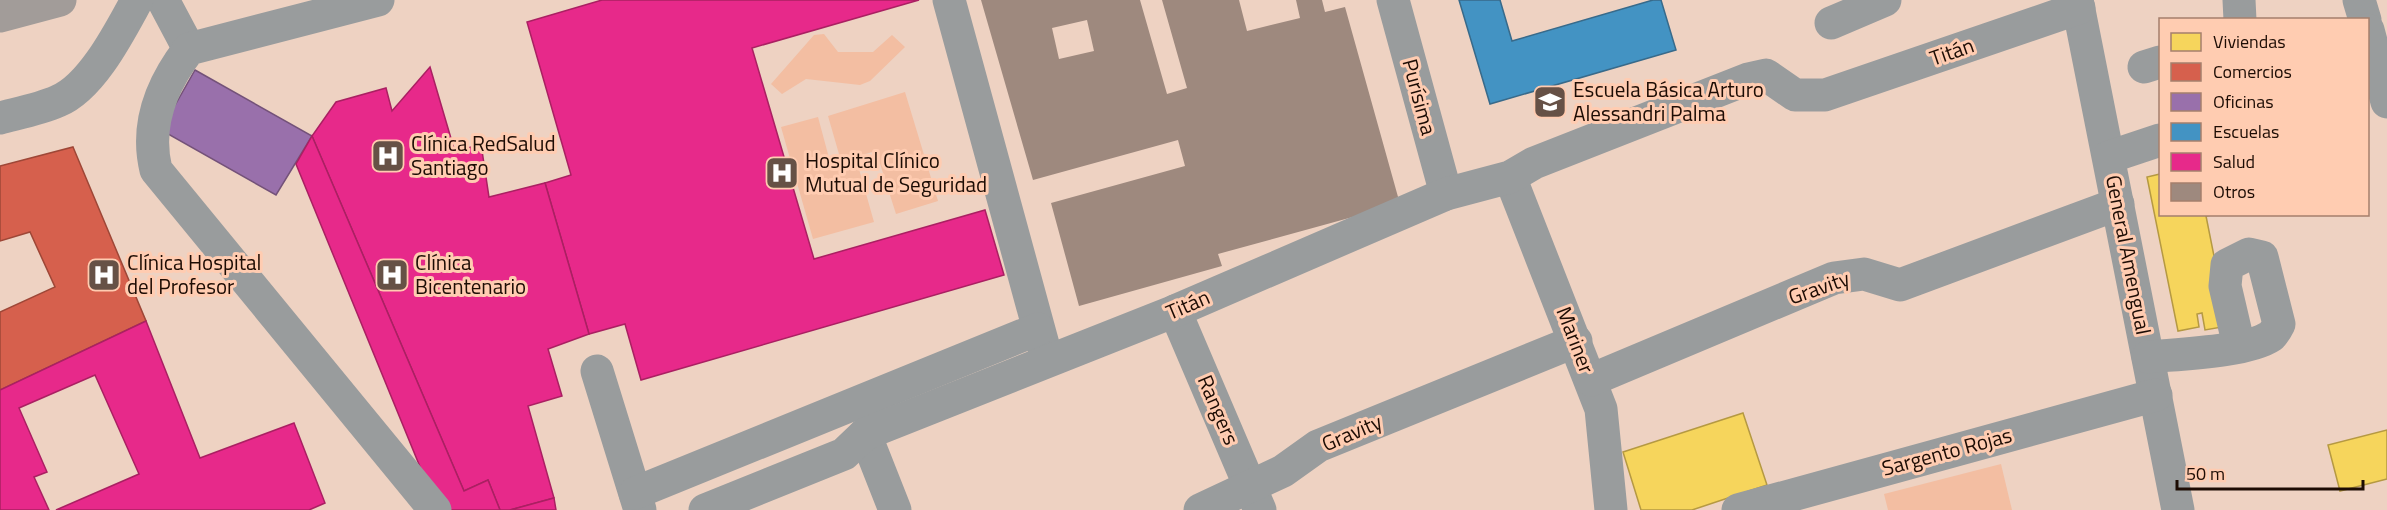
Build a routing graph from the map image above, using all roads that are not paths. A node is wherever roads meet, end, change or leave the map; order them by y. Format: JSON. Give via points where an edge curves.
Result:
{"nodes":[{"id":1,"x":60,"y":0,"type":"edge"},
{"id":2,"x":137,"y":0,"type":"edge"},
{"id":3,"x":163,"y":0,"type":"edge"},
{"id":4,"x":378,"y":0,"type":"edge"},
{"id":5,"x":949,"y":0,"type":"edge"},
{"id":6,"x":1393,"y":0,"type":"edge"},
{"id":7,"x":1885,"y":0,"type":"edge"},
{"id":8,"x":2239,"y":0,"type":"edge"},
{"id":9,"x":2360,"y":0,"type":"edge"},
{"id":10,"x":2078,"y":4,"type":"edge"},
{"id":11,"x":12,"y":9,"type":"edge"},
{"id":12,"x":2240,"y":18,"type":"edge"},
{"id":13,"x":2364,"y":18,"type":"edge"},
{"id":14,"x":1831,"y":22,"type":"dead end"},
{"id":15,"x":2369,"y":38,"type":"edge"},
{"id":16,"x":189,"y":49,"type":"junction"},
{"id":17,"x":2380,"y":79,"type":"edge"},
{"id":18,"x":0,"y":118,"type":"edge"},
{"id":19,"x":2159,"y":140,"type":"edge"},
{"id":20,"x":2109,"y":157,"type":"junction"},
{"id":21,"x":1510,"y":177,"type":"junction"},
{"id":22,"x":1446,"y":194,"type":"junction"},
{"id":23,"x":2118,"y":204,"type":"junction"},
{"id":24,"x":1175,"y":311,"type":"junction"},
{"id":25,"x":1038,"y":329,"type":"junction"},
{"id":26,"x":1576,"y":341,"type":"junction"},
{"id":27,"x":2239,"y":346,"type":"dead end"},
{"id":28,"x":2148,"y":357,"type":"junction"},
{"id":29,"x":1048,"y":362,"type":"junction"},
{"id":30,"x":597,"y":371,"type":"dead end"},
{"id":31,"x":1591,"y":380,"type":"junction"},
{"id":32,"x":2156,"y":395,"type":"junction"},
{"id":33,"x":865,"y":434,"type":"junction"},
{"id":34,"x":1255,"y":499,"type":"edge"},
{"id":35,"x":637,"y":501,"type":"edge"},
{"id":36,"x":435,"y":510,"type":"edge"},
{"id":37,"x":705,"y":510,"type":"edge"},
{"id":38,"x":895,"y":510,"type":"edge"},
{"id":39,"x":1200,"y":510,"type":"edge"},
{"id":40,"x":1611,"y":510,"type":"edge"},
{"id":41,"x":1738,"y":510,"type":"edge"},
{"id":42,"x":2178,"y":510,"type":"edge"}],
"edges":[{"from":1,"to":11,"type":"main road"},
{"from":2,"to":18,"type":"street","via":[[105,56],[60,101]]},
{"from":3,"to":16,"type":"street"},
{"from":4,"to":16,"type":"street"},
{"from":5,"to":25,"type":"street"},
{"from":6,"to":22,"type":"street","name":"Purísima"},
{"from":7,"to":14,"type":"street"},
{"from":8,"to":12,"type":"street"},
{"from":9,"to":13,"type":"street"},
{"from":10,"to":20,"type":"street","name":"General Amengual"},
{"from":10,"to":21,"type":"street","name":"Titán","via":[[1824,95],[1795,95],[1773,78],[1760,75],[1534,163]]},
{"from":15,"to":17,"type":"street"},
{"from":16,"to":36,"type":"street","via":[[173,70],[155,116],[151,148],[156,170]]},
{"from":19,"to":20,"type":"street"},
{"from":20,"to":23,"type":"street","name":"General Amengual"},
{"from":21,"to":22,"type":"street","name":"Titán"},
{"from":21,"to":26,"type":"street","name":"Mariner"},
{"from":22,"to":24,"type":"street","name":"Titán"},
{"from":23,"to":28,"type":"street","name":"General Amengual"},
{"from":23,"to":31,"type":"street","name":"Gravity","via":[[1900,285],[1864,274],[1834,278]]},
{"from":24,"to":29,"type":"street","name":"Titán"},
{"from":24,"to":34,"type":"street","name":"Rangers"},
{"from":25,"to":29,"type":"street"},
{"from":25,"to":35,"type":"street"},
{"from":26,"to":31,"type":"street","name":"Mariner"},
{"from":26,"to":34,"type":"street","name":"Gravity","via":[[1318,446],[1283,471]]},
{"from":27,"to":28,"type":"street"},
{"from":28,"to":32,"type":"street","name":"General Amengual"},
{"from":29,"to":33,"type":"street","name":"Titán"},
{"from":30,"to":35,"type":"street"},
{"from":31,"to":40,"type":"street","name":"Mariner","via":[[1601,409]]},
{"from":32,"to":41,"type":"street","name":"Sargento Rojas"},
{"from":32,"to":42,"type":"street","name":"General Amengual"},
{"from":33,"to":37,"type":"street","via":[[844,454]]},
{"from":33,"to":38,"type":"street"},
{"from":34,"to":39,"type":"street","name":"Gravity"}]}
